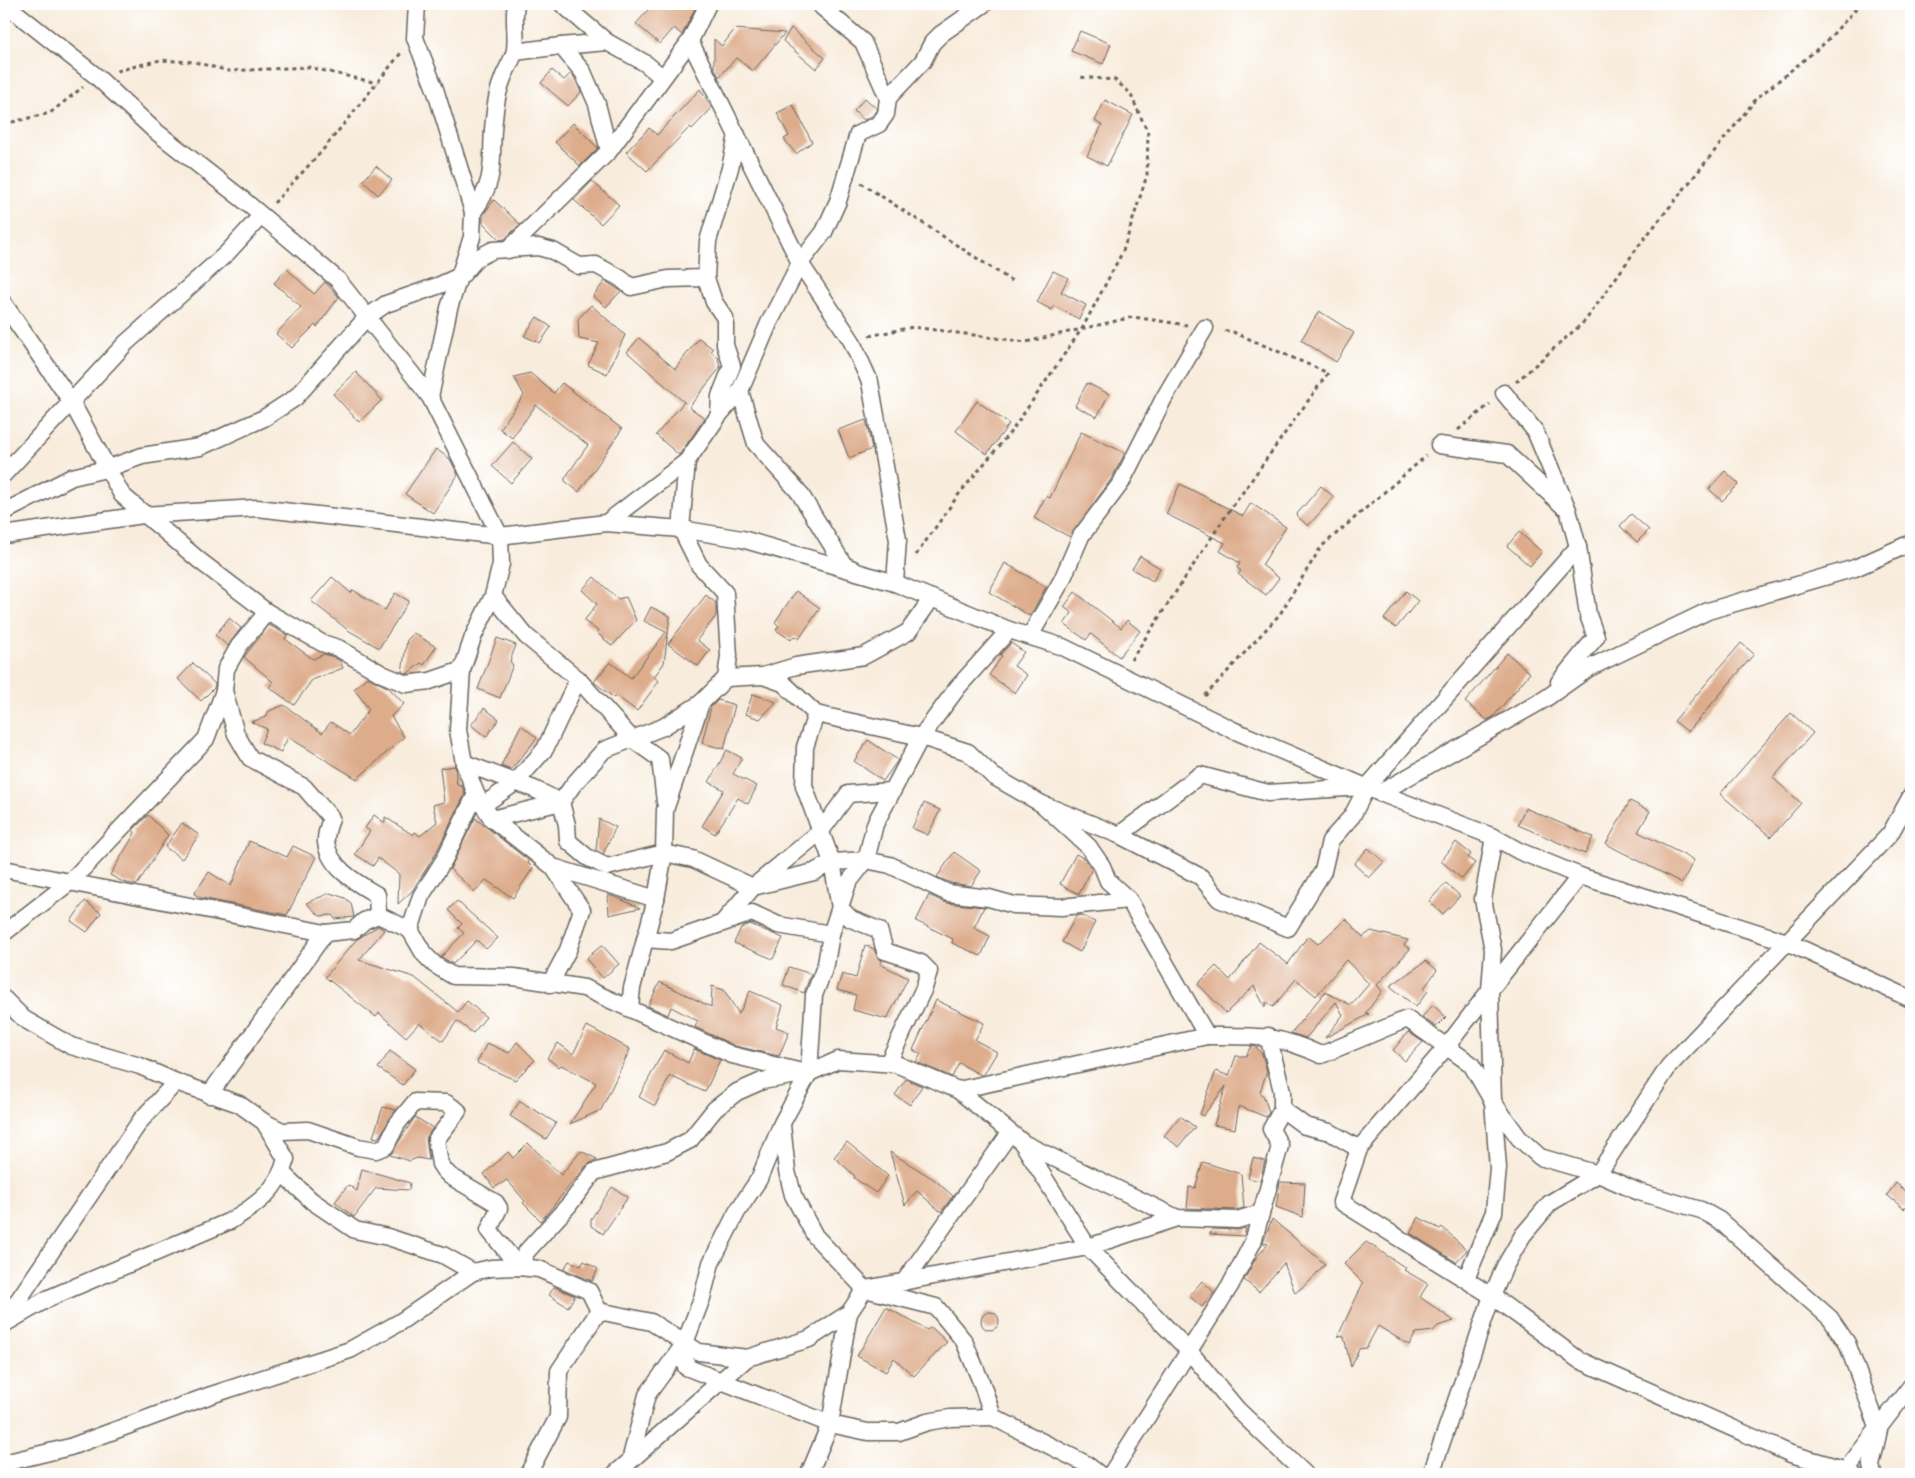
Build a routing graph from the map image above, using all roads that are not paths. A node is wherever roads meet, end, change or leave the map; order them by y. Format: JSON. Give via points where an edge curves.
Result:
{"nodes":[{"id":1,"x":5,"y":4,"type":"edge"},
{"id":2,"x":417,"y":4,"type":"edge"},
{"id":3,"x":516,"y":4,"type":"edge"},
{"id":4,"x":562,"y":4,"type":"edge"},
{"id":5,"x":708,"y":4,"type":"edge"},
{"id":6,"x":827,"y":4,"type":"edge"},
{"id":7,"x":984,"y":4,"type":"edge"},
{"id":8,"x":690,"y":41,"type":"junction"},
{"id":9,"x":606,"y":42,"type":"junction"},
{"id":10,"x":561,"y":46,"type":"junction"},
{"id":11,"x":515,"y":52,"type":"junction"},
{"id":12,"x":662,"y":77,"type":"junction"},
{"id":13,"x":888,"y":98,"type":"junction"},
{"id":14,"x":736,"y":135,"type":"junction"},
{"id":15,"x":609,"y":151,"type":"junction"},
{"id":16,"x":473,"y":212,"type":"junction"},
{"id":17,"x":261,"y":216,"type":"junction"},
{"id":18,"x":508,"y":250,"type":"junction"},
{"id":19,"x":800,"y":263,"type":"junction"},
{"id":20,"x":462,"y":275,"type":"junction"},
{"id":21,"x":706,"y":278,"type":"junction"},
{"id":22,"x":4,"y":304,"type":"edge"},
{"id":23,"x":367,"y":317,"type":"junction"},
{"id":24,"x":1205,"y":328,"type":"road end"},
{"id":25,"x":740,"y":391,"type":"junction"},
{"id":26,"x":1504,"y":393,"type":"road end"},
{"id":27,"x":430,"y":398,"type":"junction"},
{"id":28,"x":71,"y":401,"type":"junction"},
{"id":29,"x":719,"y":415,"type":"junction"},
{"id":30,"x":1439,"y":445,"type":"road end"},
{"id":31,"x":687,"y":461,"type":"junction"},
{"id":32,"x":106,"y":470,"type":"junction"},
{"id":33,"x":4,"y":474,"type":"edge"},
{"id":34,"x":1568,"y":510,"type":"junction"},
{"id":35,"x":4,"y":512,"type":"edge"},
{"id":36,"x":143,"y":514,"type":"junction"},
{"id":37,"x":606,"y":523,"type":"junction"},
{"id":38,"x":682,"y":529,"type":"junction"},
{"id":39,"x":4,"y":535,"type":"edge"},
{"id":40,"x":500,"y":536,"type":"junction"},
{"id":41,"x":1911,"y":543,"type":"edge"},
{"id":42,"x":1578,"y":547,"type":"junction"},
{"id":43,"x":860,"y":573,"type":"junction"},
{"id":44,"x":895,"y":583,"type":"junction"},
{"id":45,"x":493,"y":596,"type":"junction"},
{"id":46,"x":932,"y":598,"type":"junction"},
{"id":47,"x":267,"y":612,"type":"junction"},
{"id":48,"x":1009,"y":630,"type":"junction"},
{"id":49,"x":1030,"y":636,"type":"junction"},
{"id":50,"x":462,"y":670,"type":"junction"},
{"id":51,"x":763,"y":676,"type":"junction"},
{"id":52,"x":726,"y":678,"type":"junction"},
{"id":53,"x":578,"y":680,"type":"junction"},
{"id":54,"x":224,"y":692,"type":"junction"},
{"id":55,"x":1545,"y":699,"type":"junction"},
{"id":56,"x":701,"y":703,"type":"junction"},
{"id":57,"x":816,"y":714,"type":"junction"},
{"id":58,"x":921,"y":736,"type":"junction"},
{"id":59,"x":632,"y":739,"type":"junction"},
{"id":60,"x":464,"y":763,"type":"junction"},
{"id":61,"x":515,"y":783,"type":"junction"},
{"id":62,"x":1374,"y":790,"type":"junction"},
{"id":63,"x":891,"y":791,"type":"junction"},
{"id":64,"x":1911,"y":796,"type":"edge"},
{"id":65,"x":479,"y":800,"type":"junction"},
{"id":66,"x":561,"y":802,"type":"junction"},
{"id":67,"x":1042,"y":804,"type":"junction"},
{"id":68,"x":665,"y":810,"type":"junction"},
{"id":69,"x":492,"y":819,"type":"junction"},
{"id":70,"x":821,"y":831,"type":"junction"},
{"id":71,"x":1119,"y":835,"type":"junction"},
{"id":72,"x":1494,"y":837,"type":"junction"},
{"id":73,"x":664,"y":853,"type":"junction"},
{"id":74,"x":866,"y":860,"type":"junction"},
{"id":75,"x":832,"y":862,"type":"junction"},
{"id":76,"x":553,"y":867,"type":"junction"},
{"id":77,"x":4,"y":869,"type":"edge"},
{"id":78,"x":1580,"y":876,"type":"junction"},
{"id":79,"x":70,"y":882,"type":"junction"},
{"id":80,"x":753,"y":887,"type":"junction"},
{"id":81,"x":656,"y":900,"type":"junction"},
{"id":82,"x":1129,"y":900,"type":"junction"},
{"id":83,"x":840,"y":908,"type":"junction"},
{"id":84,"x":378,"y":914,"type":"junction"},
{"id":85,"x":724,"y":921,"type":"junction"},
{"id":86,"x":410,"y":930,"type":"junction"},
{"id":87,"x":4,"y":933,"type":"edge"},
{"id":88,"x":326,"y":933,"type":"junction"},
{"id":89,"x":831,"y":934,"type":"junction"},
{"id":90,"x":645,"y":939,"type":"junction"},
{"id":91,"x":1787,"y":942,"type":"junction"},
{"id":92,"x":550,"y":984,"type":"junction"},
{"id":93,"x":1490,"y":990,"type":"junction"},
{"id":94,"x":4,"y":999,"type":"edge"},
{"id":95,"x":1911,"y":999,"type":"edge"},
{"id":96,"x":630,"y":1008,"type":"junction"},
{"id":97,"x":1207,"y":1036,"type":"junction"},
{"id":98,"x":1268,"y":1036,"type":"junction"},
{"id":99,"x":1446,"y":1046,"type":"junction"},
{"id":100,"x":888,"y":1063,"type":"junction"},
{"id":101,"x":809,"y":1073,"type":"junction"},
{"id":102,"x":176,"y":1082,"type":"junction"},
{"id":103,"x":958,"y":1090,"type":"junction"},
{"id":104,"x":209,"y":1095,"type":"junction"},
{"id":105,"x":1493,"y":1102,"type":"junction"},
{"id":106,"x":1282,"y":1109,"type":"junction"},
{"id":107,"x":264,"y":1122,"type":"junction"},
{"id":108,"x":782,"y":1123,"type":"junction"},
{"id":109,"x":1016,"y":1137,"type":"junction"},
{"id":110,"x":1359,"y":1149,"type":"junction"},
{"id":111,"x":282,"y":1172,"type":"junction"},
{"id":112,"x":1598,"y":1174,"type":"junction"},
{"id":113,"x":1260,"y":1213,"type":"junction"},
{"id":114,"x":1176,"y":1218,"type":"junction"},
{"id":115,"x":1088,"y":1247,"type":"junction"},
{"id":116,"x":518,"y":1267,"type":"junction"},
{"id":117,"x":473,"y":1272,"type":"junction"},
{"id":118,"x":1466,"y":1279,"type":"junction"},
{"id":119,"x":904,"y":1282,"type":"junction"},
{"id":120,"x":865,"y":1289,"type":"junction"},
{"id":121,"x":1492,"y":1296,"type":"junction"},
{"id":122,"x":599,"y":1311,"type":"junction"},
{"id":123,"x":849,"y":1313,"type":"junction"},
{"id":124,"x":4,"y":1322,"type":"edge"},
{"id":125,"x":685,"y":1344,"type":"junction"},
{"id":126,"x":1190,"y":1352,"type":"junction"},
{"id":127,"x":747,"y":1358,"type":"junction"},
{"id":128,"x":720,"y":1380,"type":"junction"},
{"id":129,"x":1911,"y":1386,"type":"edge"},
{"id":130,"x":993,"y":1417,"type":"junction"},
{"id":131,"x":830,"y":1424,"type":"junction"},
{"id":132,"x":1879,"y":1430,"type":"junction"},
{"id":133,"x":630,"y":1461,"type":"junction"},
{"id":134,"x":4,"y":1463,"type":"edge"},
{"id":135,"x":1848,"y":1473,"type":"edge"},
{"id":136,"x":528,"y":1474,"type":"edge"},
{"id":137,"x":615,"y":1474,"type":"edge"},
{"id":138,"x":809,"y":1474,"type":"edge"},
{"id":139,"x":1098,"y":1474,"type":"edge"},
{"id":140,"x":1111,"y":1474,"type":"edge"},
{"id":141,"x":1305,"y":1474,"type":"edge"},
{"id":142,"x":1431,"y":1474,"type":"edge"},
{"id":143,"x":1873,"y":1474,"type":"edge"}],
"edges":[{"from":1,"to":17,"type":"street","via":[[96,76],[154,130]]},
{"from":2,"to":16,"type":"street","via":[[414,38],[435,89]]},
{"from":3,"to":11,"type":"street"},
{"from":4,"to":9,"type":"street"},
{"from":5,"to":8,"type":"street"},
{"from":6,"to":13,"type":"street","via":[[822,7],[863,42]]},
{"from":7,"to":13,"type":"street","via":[[941,34],[923,61]]},
{"from":8,"to":12,"type":"street"},
{"from":8,"to":14,"type":"street"},
{"from":9,"to":10,"type":"street"},
{"from":9,"to":12,"type":"street"},
{"from":10,"to":11,"type":"street"},
{"from":10,"to":15,"type":"street","via":[[583,72],[597,104]]},
{"from":11,"to":16,"type":"street","via":[[502,80],[494,120],[492,173],[485,196]]},
{"from":12,"to":15,"type":"street"},
{"from":13,"to":19,"type":"street","via":[[886,114],[879,124],[858,134],[838,201],[824,232]]},
{"from":14,"to":19,"type":"street"},
{"from":14,"to":21,"type":"street","via":[[730,168],[708,241]]},
{"from":15,"to":18,"type":"street"},
{"from":16,"to":20,"type":"street","via":[[472,237]]},
{"from":17,"to":23,"type":"street","via":[[338,280]]},
{"from":17,"to":28,"type":"street"},
{"from":18,"to":20,"type":"street","via":[[493,250],[477,258]]},
{"from":18,"to":21,"type":"street","via":[[522,247],[546,249],[579,266],[596,265],[631,287],[668,279]]},
{"from":19,"to":25,"type":"street","via":[[769,323]]},
{"from":19,"to":44,"type":"street","via":[[850,340],[870,382],[898,540]]},
{"from":20,"to":23,"type":"street","via":[[386,304]]},
{"from":20,"to":27,"type":"street","via":[[449,308]]},
{"from":21,"to":29,"type":"street","via":[[714,302],[725,318],[725,345],[732,366],[720,396]]},
{"from":22,"to":28,"type":"street"},
{"from":23,"to":27,"type":"street"},
{"from":23,"to":32,"type":"street","via":[[295,398],[264,418],[200,447],[142,456]]},
{"from":24,"to":49,"type":"street","via":[[1164,398],[1121,483],[1081,536],[1062,580]]},
{"from":25,"to":29,"type":"street"},
{"from":25,"to":43,"type":"street","via":[[756,444],[799,492],[844,565]]},
{"from":26,"to":34,"type":"street","via":[[1535,431]]},
{"from":27,"to":40,"type":"street"},
{"from":28,"to":32,"type":"street"},
{"from":28,"to":33,"type":"street"},
{"from":29,"to":31,"type":"street"},
{"from":30,"to":34,"type":"street","via":[[1507,454]]},
{"from":31,"to":37,"type":"street"},
{"from":31,"to":38,"type":"street"},
{"from":32,"to":35,"type":"street","via":[[72,477]]},
{"from":32,"to":36,"type":"street","via":[[122,495]]},
{"from":34,"to":42,"type":"street"},
{"from":36,"to":39,"type":"street"},
{"from":36,"to":40,"type":"street","via":[[257,508]]},
{"from":36,"to":47,"type":"street"},
{"from":37,"to":38,"type":"street"},
{"from":37,"to":40,"type":"street"},
{"from":38,"to":43,"type":"street","via":[[742,539]]},
{"from":38,"to":52,"type":"street","via":[[699,565],[725,593],[729,656]]},
{"from":40,"to":45,"type":"street","via":[[501,564]]},
{"from":41,"to":55,"type":"street","via":[[1855,568],[1708,610],[1589,668]]},
{"from":42,"to":55,"type":"street","via":[[1588,615],[1596,637]]},
{"from":42,"to":62,"type":"street"},
{"from":43,"to":44,"type":"street"},
{"from":44,"to":46,"type":"street"},
{"from":45,"to":50,"type":"street","via":[[473,637]]},
{"from":45,"to":53,"type":"street","via":[[526,636]]},
{"from":46,"to":48,"type":"street"},
{"from":46,"to":51,"type":"street","via":[[908,632],[864,656],[796,666]]},
{"from":47,"to":50,"type":"street","via":[[406,684],[430,681]]},
{"from":47,"to":54,"type":"street","via":[[239,646],[226,669]]},
{"from":48,"to":49,"type":"street"},
{"from":48,"to":58,"type":"street","via":[[958,687]]},
{"from":49,"to":62,"type":"street","via":[[1062,647],[1233,730]]},
{"from":50,"to":60,"type":"street","via":[[458,730]]},
{"from":51,"to":52,"type":"street"},
{"from":51,"to":57,"type":"street","via":[[784,683]]},
{"from":52,"to":56,"type":"street"},
{"from":53,"to":59,"type":"street"},
{"from":53,"to":61,"type":"street","via":[[545,749]]},
{"from":54,"to":79,"type":"street","via":[[206,739]]},
{"from":54,"to":84,"type":"street","via":[[236,734],[250,758],[304,787],[320,803],[331,818],[326,841],[332,857],[350,879],[377,895]]},
{"from":55,"to":62,"type":"street"},
{"from":56,"to":59,"type":"street","via":[[663,727]]},
{"from":56,"to":68,"type":"street"},
{"from":57,"to":58,"type":"street"},
{"from":57,"to":70,"type":"street","via":[[805,747],[804,786]]},
{"from":58,"to":63,"type":"street"},
{"from":58,"to":67,"type":"street","via":[[968,752],[993,776]]},
{"from":59,"to":66,"type":"street","via":[[604,750]]},
{"from":59,"to":68,"type":"street","via":[[660,759]]},
{"from":60,"to":61,"type":"street"},
{"from":60,"to":65,"type":"street"},
{"from":61,"to":65,"type":"street"},
{"from":61,"to":66,"type":"street"},
{"from":62,"to":71,"type":"street","via":[[1268,792],[1200,776]]},
{"from":62,"to":71,"type":"street","via":[[1330,841],[1323,871],[1288,928],[1219,899],[1201,876]]},
{"from":62,"to":72,"type":"street"},
{"from":63,"to":70,"type":"street","via":[[848,794]]},
{"from":63,"to":74,"type":"street","via":[[875,824]]},
{"from":64,"to":91,"type":"street","via":[[1890,834]]},
{"from":65,"to":69,"type":"street"},
{"from":65,"to":86,"type":"street","via":[[421,896]]},
{"from":66,"to":69,"type":"street"},
{"from":66,"to":73,"type":"street","via":[[568,841],[607,868]]},
{"from":67,"to":71,"type":"street"},
{"from":67,"to":82,"type":"street","via":[[1089,847],[1108,881]]},
{"from":68,"to":73,"type":"street"},
{"from":69,"to":76,"type":"street"},
{"from":70,"to":75,"type":"street"},
{"from":70,"to":80,"type":"street"},
{"from":72,"to":78,"type":"street"},
{"from":72,"to":93,"type":"street","via":[[1483,899],[1493,950]]},
{"from":73,"to":80,"type":"street","via":[[693,859]]},
{"from":73,"to":81,"type":"street"},
{"from":74,"to":75,"type":"street"},
{"from":74,"to":82,"type":"street","via":[[890,865],[948,893],[1014,905],[1061,907]]},
{"from":74,"to":83,"type":"street","via":[[848,882]]},
{"from":75,"to":80,"type":"street","via":[[814,872]]},
{"from":75,"to":83,"type":"street"},
{"from":76,"to":81,"type":"street"},
{"from":76,"to":92,"type":"street","via":[[582,910],[568,950]]},
{"from":77,"to":79,"type":"street"},
{"from":78,"to":91,"type":"street"},
{"from":78,"to":93,"type":"street"},
{"from":79,"to":87,"type":"street"},
{"from":79,"to":88,"type":"street"},
{"from":80,"to":85,"type":"street"},
{"from":81,"to":90,"type":"street"},
{"from":82,"to":97,"type":"street"},
{"from":83,"to":89,"type":"street"},
{"from":83,"to":100,"type":"street","via":[[851,920],[879,930],[885,951],[921,963],[929,971]]},
{"from":84,"to":86,"type":"street"},
{"from":84,"to":88,"type":"street","via":[[354,930]]},
{"from":85,"to":89,"type":"street","via":[[752,913],[778,925]]},
{"from":85,"to":90,"type":"street","via":[[671,941]]},
{"from":86,"to":92,"type":"street","via":[[435,966],[453,976],[514,977]]},
{"from":88,"to":104,"type":"street"},
{"from":89,"to":101,"type":"street","via":[[826,964],[814,995]]},
{"from":90,"to":96,"type":"street"},
{"from":91,"to":95,"type":"street"},
{"from":91,"to":112,"type":"street","via":[[1669,1066]]},
{"from":92,"to":96,"type":"street","via":[[584,988]]},
{"from":93,"to":99,"type":"street"},
{"from":93,"to":105,"type":"street"},
{"from":94,"to":102,"type":"street","via":[[24,1019],[71,1046],[140,1066]]},
{"from":96,"to":101,"type":"street","via":[[732,1055]]},
{"from":97,"to":98,"type":"street"},
{"from":97,"to":103,"type":"street"},
{"from":98,"to":99,"type":"street","via":[[1295,1043],[1321,1055],[1406,1019]]},
{"from":98,"to":106,"type":"street","via":[[1282,1091]]},
{"from":99,"to":105,"type":"street","via":[[1471,1064]]},
{"from":99,"to":110,"type":"street"},
{"from":100,"to":101,"type":"street","via":[[838,1060]]},
{"from":100,"to":103,"type":"street"},
{"from":101,"to":108,"type":"street"},
{"from":101,"to":116,"type":"street","via":[[762,1082],[737,1092],[715,1109],[690,1140],[667,1152],[594,1172],[527,1251]]},
{"from":102,"to":104,"type":"street"},
{"from":102,"to":124,"type":"street","via":[[141,1120]]},
{"from":103,"to":109,"type":"street"},
{"from":104,"to":107,"type":"street","via":[[239,1104]]},
{"from":105,"to":112,"type":"street","via":[[1519,1138],[1540,1157]]},
{"from":105,"to":118,"type":"street","via":[[1498,1168],[1494,1212]]},
{"from":106,"to":110,"type":"street","via":[[1305,1126],[1330,1132]]},
{"from":106,"to":113,"type":"street","via":[[1271,1129],[1280,1146]]},
{"from":107,"to":111,"type":"street","via":[[286,1159]]},
{"from":107,"to":116,"type":"street","via":[[282,1131],[308,1130],[376,1150],[386,1146],[397,1124],[415,1102],[446,1102],[458,1111],[436,1140],[440,1164],[450,1176],[496,1203],[499,1208],[489,1230]]},
{"from":108,"to":120,"type":"street","via":[[793,1195],[815,1236]]},
{"from":108,"to":125,"type":"street","via":[[759,1179],[737,1212],[711,1263]]},
{"from":109,"to":114,"type":"street"},
{"from":109,"to":115,"type":"street"},
{"from":109,"to":119,"type":"street"},
{"from":110,"to":118,"type":"street","via":[[1341,1202]]},
{"from":111,"to":117,"type":"street","via":[[312,1201],[355,1230],[443,1254]]},
{"from":111,"to":124,"type":"street","via":[[273,1189],[258,1204],[230,1221],[49,1298]]},
{"from":112,"to":121,"type":"street","via":[[1550,1203],[1523,1235]]},
{"from":112,"to":132,"type":"street","via":[[1639,1192],[1701,1210],[1720,1220],[1830,1318],[1847,1343]]},
{"from":113,"to":114,"type":"street","via":[[1237,1220]]},
{"from":113,"to":126,"type":"street","via":[[1253,1242]]},
{"from":114,"to":115,"type":"street"},
{"from":115,"to":119,"type":"street"},
{"from":115,"to":126,"type":"street"},
{"from":116,"to":117,"type":"street"},
{"from":116,"to":122,"type":"street","via":[[539,1270],[589,1292]]},
{"from":117,"to":134,"type":"street","via":[[400,1322],[350,1350],[211,1395],[70,1447]]},
{"from":118,"to":121,"type":"street"},
{"from":119,"to":120,"type":"street"},
{"from":120,"to":123,"type":"street"},
{"from":120,"to":130,"type":"street","via":[[936,1307],[964,1341]]},
{"from":121,"to":135,"type":"street","via":[[1579,1360],[1791,1454]]},
{"from":121,"to":142,"type":"street"},
{"from":122,"to":125,"type":"street","via":[[651,1322]]},
{"from":122,"to":136,"type":"street","via":[[559,1371],[558,1417]]},
{"from":123,"to":127,"type":"street","via":[[809,1339]]},
{"from":123,"to":131,"type":"street"},
{"from":125,"to":127,"type":"street","via":[[699,1352]]},
{"from":125,"to":128,"type":"street","via":[[686,1367]]},
{"from":125,"to":133,"type":"street","via":[[647,1394]]},
{"from":126,"to":140,"type":"street"},
{"from":126,"to":141,"type":"street","via":[[1237,1409]]},
{"from":127,"to":128,"type":"street"},
{"from":128,"to":131,"type":"street"},
{"from":128,"to":133,"type":"street"},
{"from":129,"to":132,"type":"street"},
{"from":130,"to":131,"type":"street","via":[[950,1418],[899,1432],[868,1432]]},
{"from":130,"to":139,"type":"street","via":[[1086,1464]]},
{"from":131,"to":138,"type":"street"},
{"from":132,"to":135,"type":"street"},
{"from":132,"to":143,"type":"street","via":[[1871,1466]]},
{"from":133,"to":137,"type":"street"}]}
